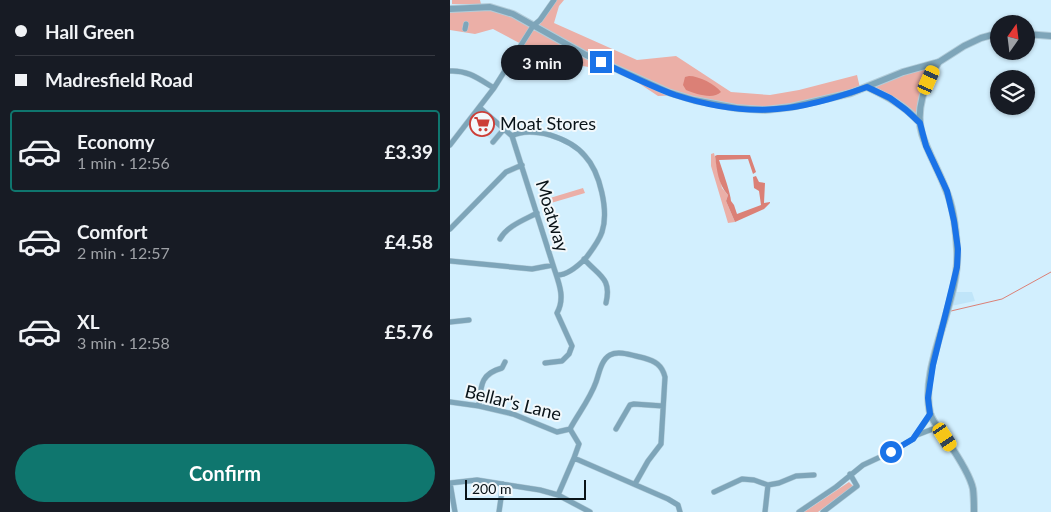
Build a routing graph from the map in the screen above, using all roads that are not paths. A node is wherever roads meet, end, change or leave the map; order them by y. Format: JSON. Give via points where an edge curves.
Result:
{"nodes":[{"id":1,"x":554,"y":0,"type":"edge"},
{"id":2,"x":450,"y":9,"type":"edge"},
{"id":3,"x":533,"y":26,"type":"junction"},
{"id":4,"x":1035,"y":35,"type":"edge"},
{"id":5,"x":1051,"y":36,"type":"edge"},
{"id":6,"x":990,"y":37,"type":"edge"},
{"id":7,"x":939,"y":62,"type":"junction"},
{"id":8,"x":450,"y":72,"type":"edge"},
{"id":9,"x":867,"y":87,"type":"junction"},
{"id":10,"x":494,"y":88,"type":"junction"},
{"id":11,"x":480,"y":108,"type":"junction"},
{"id":12,"x":920,"y":123,"type":"junction"},
{"id":13,"x":504,"y":129,"type":"junction"},
{"id":14,"x":512,"y":136,"type":"junction"},
{"id":15,"x":493,"y":142,"type":"dead end"},
{"id":16,"x":450,"y":145,"type":"edge"},
{"id":17,"x":522,"y":165,"type":"junction"},
{"id":18,"x":537,"y":213,"type":"junction"},
{"id":19,"x":450,"y":229,"type":"edge"},
{"id":20,"x":500,"y":239,"type":"dead end"},
{"id":21,"x":584,"y":259,"type":"junction"},
{"id":22,"x":450,"y":261,"type":"edge"},
{"id":23,"x":553,"y":265,"type":"junction"},
{"id":24,"x":558,"y":275,"type":"junction"},
{"id":25,"x":606,"y":303,"type":"dead end"},
{"id":26,"x":469,"y":320,"type":"dead end"},
{"id":27,"x":450,"y":322,"type":"edge"},
{"id":28,"x":505,"y":362,"type":"dead end"},
{"id":29,"x":545,"y":362,"type":"dead end"},
{"id":30,"x":450,"y":402,"type":"edge"},
{"id":31,"x":479,"y":406,"type":"junction"},
{"id":32,"x":663,"y":406,"type":"junction"},
{"id":33,"x":930,"y":414,"type":"junction"},
{"id":34,"x":938,"y":428,"type":"junction"},
{"id":35,"x":570,"y":429,"type":"junction"},
{"id":36,"x":616,"y":429,"type":"dead end"},
{"id":37,"x":916,"y":435,"type":"junction"},
{"id":38,"x":574,"y":458,"type":"junction"},
{"id":39,"x":850,"y":474,"type":"junction"},
{"id":40,"x":814,"y":475,"type":"dead end"},
{"id":41,"x":450,"y":483,"type":"edge"},
{"id":42,"x":503,"y":484,"type":"junction"},
{"id":43,"x":635,"y":484,"type":"junction"},
{"id":44,"x":768,"y":485,"type":"junction"},
{"id":45,"x":714,"y":492,"type":"dead end"},
{"id":46,"x":558,"y":495,"type":"junction"},
{"id":47,"x":455,"y":512,"type":"edge"},
{"id":48,"x":499,"y":512,"type":"edge"},
{"id":49,"x":590,"y":512,"type":"edge"},
{"id":50,"x":680,"y":512,"type":"edge"},
{"id":51,"x":765,"y":512,"type":"edge"},
{"id":52,"x":799,"y":512,"type":"edge"},
{"id":53,"x":823,"y":512,"type":"edge"},
{"id":54,"x":974,"y":512,"type":"edge"}],
"edges":[{"from":1,"to":3,"type":"street"},
{"from":2,"to":3,"type":"street","via":[[490,7],[513,14]]},
{"from":3,"to":9,"type":"street","via":[[586,55],[668,92],[736,108],[778,109],[837,97]]},
{"from":3,"to":10,"type":"street"},
{"from":4,"to":5,"type":"street"},
{"from":6,"to":7,"type":"street","via":[[972,42]]},
{"from":7,"to":9,"type":"street"},
{"from":7,"to":12,"type":"street","via":[[924,94]]},
{"from":8,"to":10,"type":"street","via":[[472,74]]},
{"from":9,"to":12,"type":"street","via":[[890,98]]},
{"from":10,"to":11,"type":"street"},
{"from":11,"to":13,"type":"street","name":"Moatway"},
{"from":11,"to":16,"type":"street"},
{"from":12,"to":33,"type":"street","via":[[926,146],[949,198],[958,259],[931,373]]},
{"from":13,"to":14,"type":"street","name":"Moatway"},
{"from":13,"to":15,"type":"street"},
{"from":14,"to":17,"type":"street","name":"Moatway"},
{"from":14,"to":21,"type":"street","via":[[538,133],[560,138],[576,147],[593,167],[605,215],[602,232]]},
{"from":17,"to":18,"type":"street","name":"Moatway"},
{"from":17,"to":19,"type":"street","via":[[506,172]]},
{"from":18,"to":20,"type":"street","via":[[508,229]]},
{"from":18,"to":23,"type":"street","name":"Moatway"},
{"from":21,"to":24,"type":"street"},
{"from":21,"to":25,"type":"street","via":[[606,282]]},
{"from":22,"to":23,"type":"street","via":[[532,269]]},
{"from":23,"to":24,"type":"street","name":"Moatway"},
{"from":24,"to":29,"type":"street","name":"Moatway","via":[[563,299],[557,313],[572,346],[562,361]]},
{"from":26,"to":27,"type":"street"},
{"from":28,"to":31,"type":"street","via":[[504,370],[492,370],[486,375],[481,384]]},
{"from":30,"to":31,"type":"street","name":"Bellar's Lane"},
{"from":31,"to":35,"type":"street","name":"Bellar's Lane","via":[[513,414],[557,432]]},
{"from":32,"to":35,"type":"street","via":[[665,377],[659,364],[615,353],[604,361],[596,384]]},
{"from":32,"to":36,"type":"street","via":[[630,405]]},
{"from":32,"to":43,"type":"street","via":[[660,444]]},
{"from":33,"to":34,"type":"street"},
{"from":33,"to":37,"type":"street"},
{"from":34,"to":37,"type":"street"},
{"from":34,"to":54,"type":"street","via":[[967,475]]},
{"from":35,"to":38,"type":"street","via":[[579,444]]},
{"from":37,"to":39,"type":"street"},
{"from":38,"to":43,"type":"street"},
{"from":38,"to":46,"type":"street"},
{"from":39,"to":52,"type":"street"},
{"from":39,"to":53,"type":"street","via":[[857,486]]},
{"from":40,"to":44,"type":"street","via":[[796,476]]},
{"from":41,"to":42,"type":"street","via":[[477,480]]},
{"from":41,"to":47,"type":"street"},
{"from":42,"to":46,"type":"street"},
{"from":42,"to":48,"type":"street"},
{"from":43,"to":50,"type":"street","via":[[678,505]]},
{"from":44,"to":45,"type":"street","via":[[742,479],[722,493]]},
{"from":44,"to":51,"type":"street"},
{"from":46,"to":49,"type":"street"}]}
